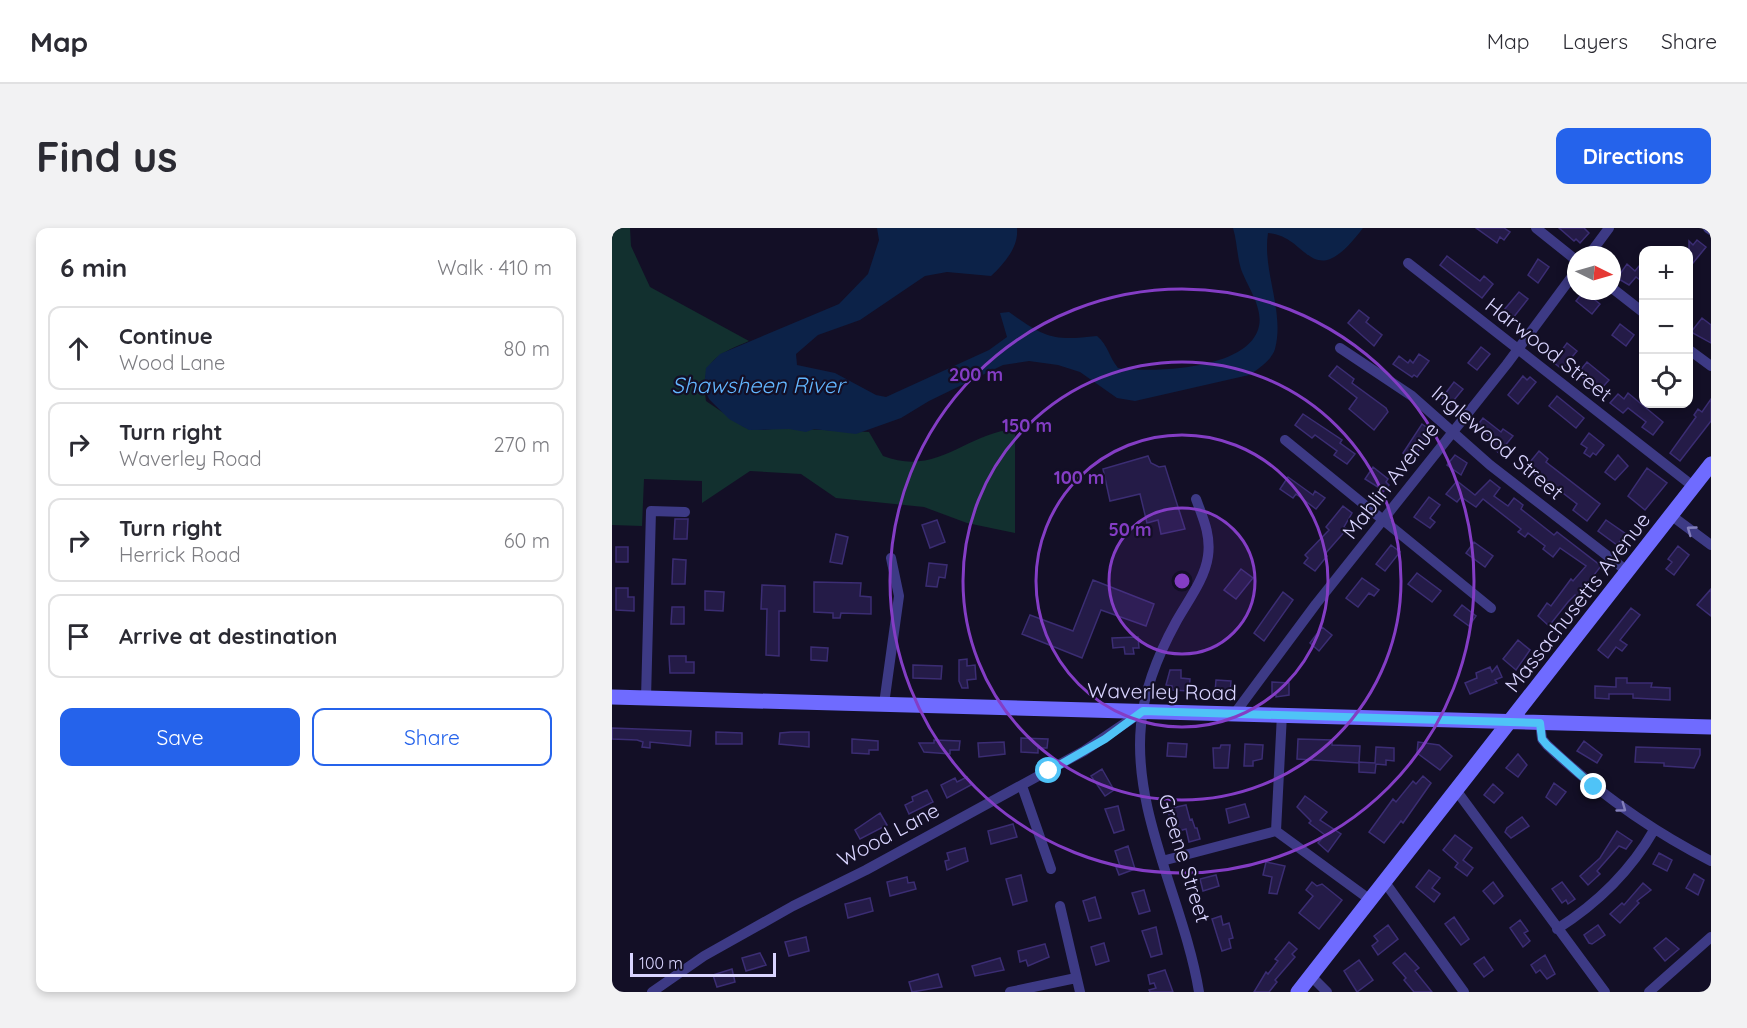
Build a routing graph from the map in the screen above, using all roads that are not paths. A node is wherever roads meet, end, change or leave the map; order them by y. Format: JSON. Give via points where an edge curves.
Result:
{"nodes":[{"id":1,"x":1536,"y":228,"type":"edge"},
{"id":2,"x":1609,"y":228,"type":"edge"},
{"id":3,"x":1596,"y":246,"type":"edge"},
{"id":4,"x":1567,"y":253,"type":"edge"},
{"id":5,"x":1408,"y":262,"type":"dead end"},
{"id":6,"x":1567,"y":283,"type":"edge"},
{"id":7,"x":1621,"y":295,"type":"edge"},
{"id":8,"x":1639,"y":309,"type":"edge"},
{"id":9,"x":1340,"y":348,"type":"dead end"},
{"id":10,"x":1518,"y":349,"type":"junction"},
{"id":11,"x":1693,"y":352,"type":"edge"},
{"id":12,"x":1711,"y":366,"type":"edge"},
{"id":13,"x":1452,"y":432,"type":"junction"},
{"id":14,"x":1285,"y":440,"type":"dead end"},
{"id":15,"x":1711,"y":464,"type":"edge"},
{"id":16,"x":1694,"y":487,"type":"junction"},
{"id":17,"x":1196,"y":499,"type":"dead end"},
{"id":18,"x":685,"y":512,"type":"dead end"},
{"id":19,"x":1672,"y":516,"type":"junction"},
{"id":20,"x":1384,"y":520,"type":"junction"},
{"id":21,"x":1711,"y":545,"type":"edge"},
{"id":22,"x":891,"y":558,"type":"dead end"},
{"id":23,"x":1627,"y":571,"type":"junction"},
{"id":24,"x":1491,"y":608,"type":"dead end"},
{"id":25,"x":612,"y":697,"type":"edge"},
{"id":26,"x":646,"y":698,"type":"junction"},
{"id":27,"x":884,"y":704,"type":"junction"},
{"id":28,"x":1143,"y":711,"type":"junction"},
{"id":29,"x":1235,"y":713,"type":"junction"},
{"id":30,"x":1282,"y":714,"type":"junction"},
{"id":31,"x":1509,"y":722,"type":"junction"},
{"id":32,"x":1540,"y":723,"type":"junction"},
{"id":33,"x":1711,"y":727,"type":"edge"},
{"id":34,"x":1022,"y":786,"type":"junction"},
{"id":35,"x":1456,"y":790,"type":"junction"},
{"id":36,"x":1654,"y":830,"type":"junction"},
{"id":37,"x":1276,"y":831,"type":"junction"},
{"id":38,"x":1162,"y":861,"type":"junction"},
{"id":39,"x":1711,"y":861,"type":"edge"},
{"id":40,"x":1051,"y":869,"type":"dead end"},
{"id":41,"x":1384,"y":881,"type":"junction"},
{"id":42,"x":1369,"y":899,"type":"junction"},
{"id":43,"x":1060,"y":906,"type":"dead end"},
{"id":44,"x":1557,"y":929,"type":"junction"},
{"id":45,"x":1711,"y":937,"type":"edge"},
{"id":46,"x":1311,"y":975,"type":"junction"},
{"id":47,"x":1076,"y":978,"type":"junction"},
{"id":48,"x":652,"y":992,"type":"edge"},
{"id":49,"x":1010,"y":992,"type":"edge"},
{"id":50,"x":1080,"y":992,"type":"edge"},
{"id":51,"x":1199,"y":992,"type":"edge"},
{"id":52,"x":1298,"y":992,"type":"edge"},
{"id":53,"x":1327,"y":992,"type":"edge"},
{"id":54,"x":1464,"y":992,"type":"edge"},
{"id":55,"x":1605,"y":992,"type":"edge"},
{"id":56,"x":1649,"y":992,"type":"edge"}],
"edges":[{"from":1,"to":4,"type":"street"},
{"from":2,"to":3,"type":"street"},
{"from":5,"to":10,"type":"street","name":"Harwood Street"},
{"from":6,"to":10,"type":"street","name":"Mablin Avenue"},
{"from":7,"to":8,"type":"street"},
{"from":9,"to":13,"type":"street","name":"Inglewood Street","via":[[1392,381]]},
{"from":10,"to":13,"type":"street","name":"Mablin Avenue"},
{"from":10,"to":16,"type":"street","name":"Harwood Street"},
{"from":11,"to":12,"type":"street"},
{"from":13,"to":20,"type":"street","name":"Mablin Avenue"},
{"from":13,"to":23,"type":"street","name":"Inglewood Street"},
{"from":14,"to":20,"type":"street"},
{"from":15,"to":16,"type":"main road","name":"Massachusetts Avenue"},
{"from":16,"to":19,"type":"main road","name":"Massachusetts Avenue"},
{"from":17,"to":28,"type":"street","name":"Greene Street","via":[[1207,526],[1208,558],[1164,646]]},
{"from":18,"to":26,"type":"street","via":[[651,511]]},
{"from":21,"to":19,"type":"street","one_way":true},
{"from":19,"to":23,"type":"main road","name":"Massachusetts Avenue"},
{"from":20,"to":24,"type":"street"},
{"from":20,"to":29,"type":"street","name":"Mablin Avenue"},
{"from":22,"to":27,"type":"street","via":[[899,596]]},
{"from":23,"to":31,"type":"main road","name":"Massachusetts Avenue"},
{"from":25,"to":26,"type":"main road","name":"Waverley Road"},
{"from":26,"to":27,"type":"main road","name":"Waverley Road"},
{"from":27,"to":28,"type":"main road","name":"Waverley Road"},
{"from":28,"to":29,"type":"main road","name":"Waverley Road"},
{"from":28,"to":34,"type":"street","name":"Wood Lane","via":[[1105,739]]},
{"from":28,"to":38,"type":"street","name":"Greene Street","via":[[1143,781]]},
{"from":29,"to":30,"type":"main road","name":"Waverley Road"},
{"from":30,"to":31,"type":"main road","name":"Waverley Road"},
{"from":30,"to":37,"type":"street"},
{"from":31,"to":32,"type":"main road","name":"Waverley Road"},
{"from":31,"to":35,"type":"main road","name":"Massachusetts Avenue"},
{"from":32,"to":33,"type":"main road","name":"Waverley Road"},
{"from":32,"to":36,"type":"street","one_way":true,"via":[[1542,739],[1551,749],[1594,787]]},
{"from":34,"to":40,"type":"street"},
{"from":34,"to":48,"type":"street","name":"Wood Lane","via":[[793,906],[704,956]]},
{"from":35,"to":41,"type":"main road","name":"Massachusetts Avenue"},
{"from":35,"to":44,"type":"street"},
{"from":36,"to":39,"type":"street"},
{"from":36,"to":44,"type":"street","via":[[1600,899]]},
{"from":37,"to":38,"type":"street"},
{"from":37,"to":42,"type":"street"},
{"from":38,"to":51,"type":"street","name":"Greene Street","via":[[1189,940]]},
{"from":41,"to":42,"type":"main road","name":"Massachusetts Avenue"},
{"from":41,"to":54,"type":"street"},
{"from":42,"to":46,"type":"main road","name":"Massachusetts Avenue"},
{"from":43,"to":47,"type":"street"},
{"from":44,"to":55,"type":"street"},
{"from":45,"to":56,"type":"street"},
{"from":46,"to":52,"type":"main road","name":"Massachusetts Avenue"},
{"from":46,"to":53,"type":"street"},
{"from":47,"to":49,"type":"street"},
{"from":47,"to":50,"type":"street"}]}
